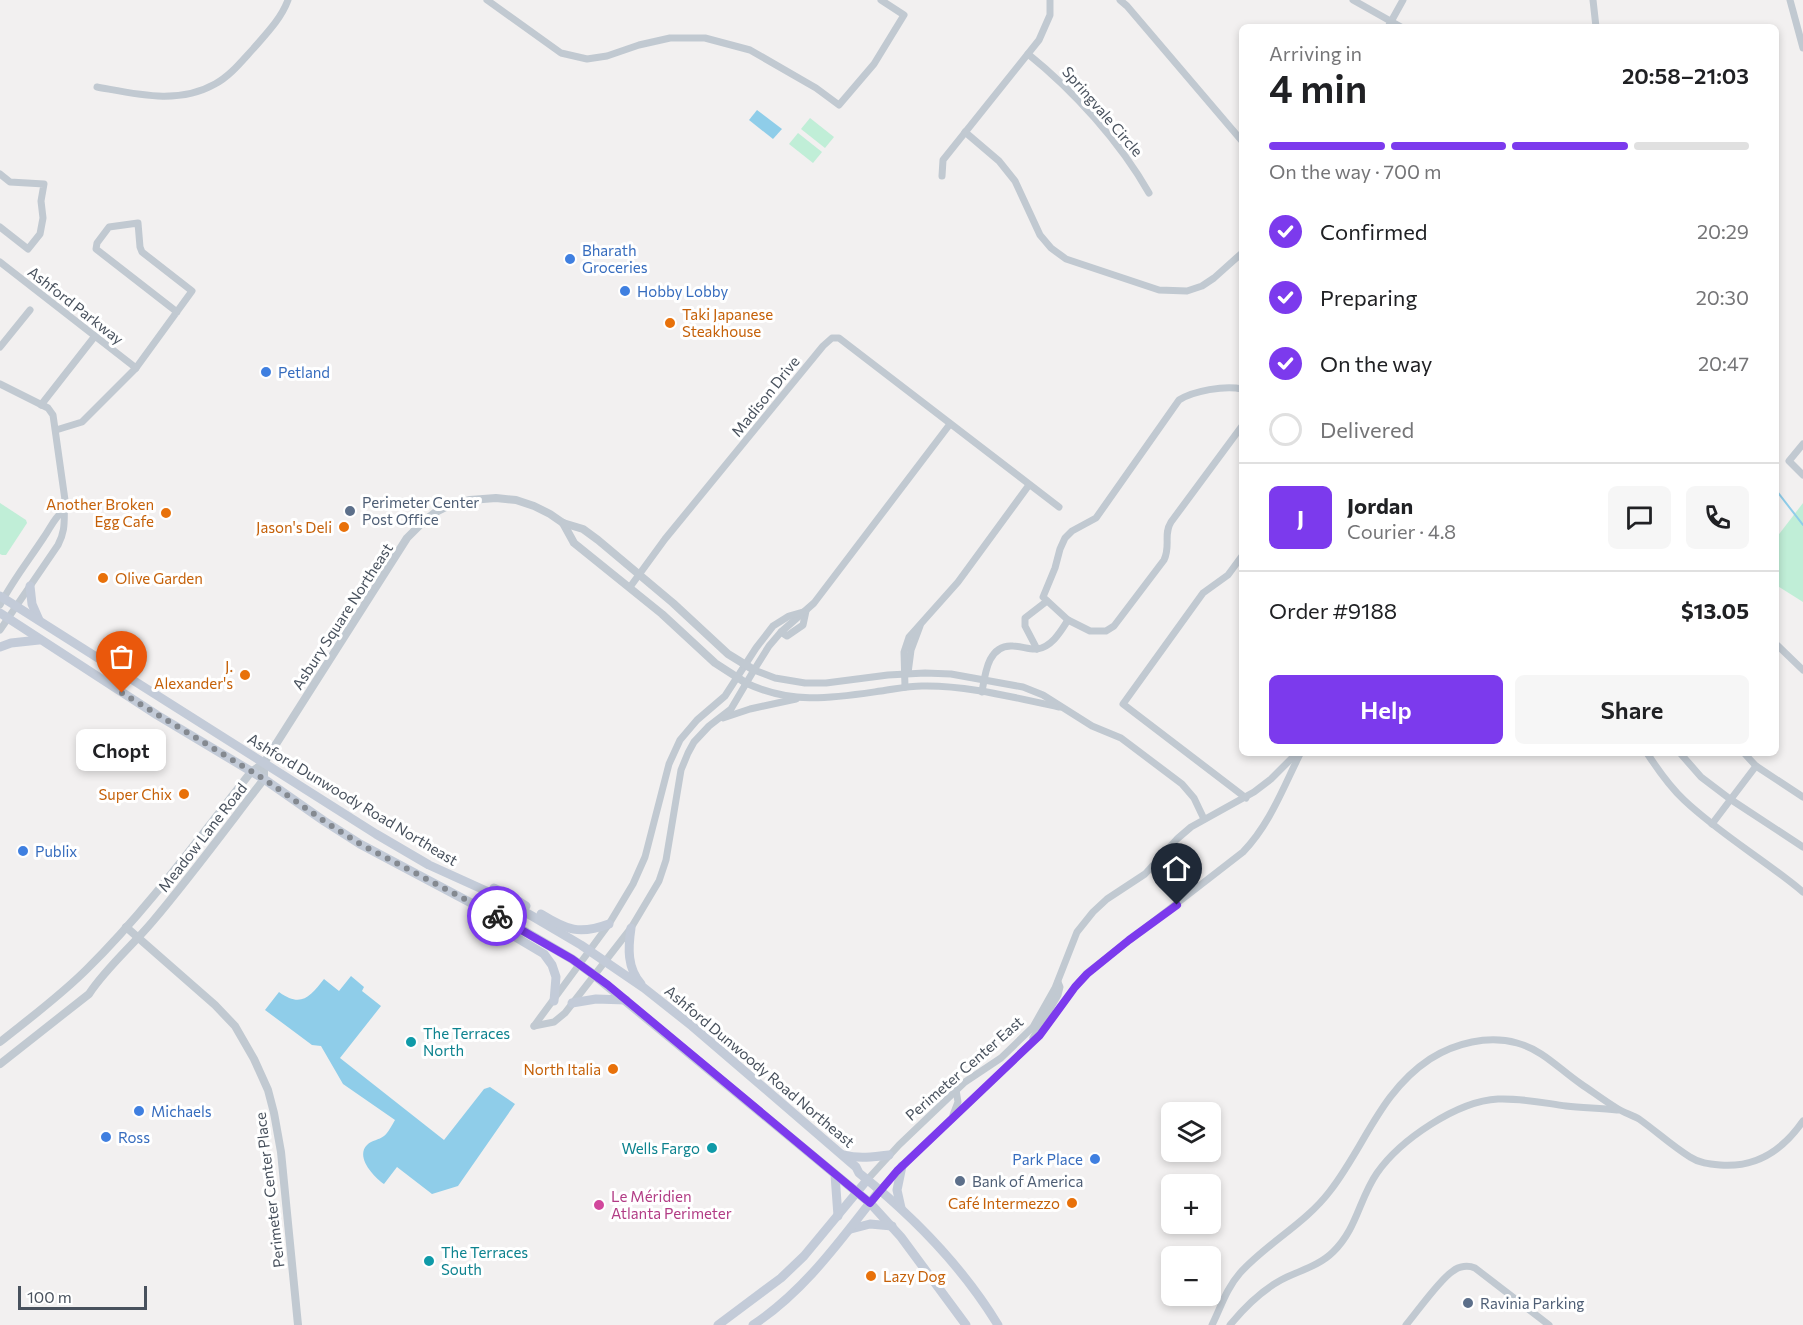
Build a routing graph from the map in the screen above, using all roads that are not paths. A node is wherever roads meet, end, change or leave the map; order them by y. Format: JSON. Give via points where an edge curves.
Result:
{"nodes":[{"id":1,"x":288,"y":0,"type":"edge"},
{"id":2,"x":487,"y":0,"type":"edge"},
{"id":3,"x":881,"y":0,"type":"edge"},
{"id":4,"x":1050,"y":0,"type":"edge"},
{"id":5,"x":1120,"y":0,"type":"edge"},
{"id":6,"x":1353,"y":0,"type":"edge"},
{"id":7,"x":1403,"y":0,"type":"edge"},
{"id":8,"x":1593,"y":0,"type":"edge"},
{"id":9,"x":1790,"y":0,"type":"edge"},
{"id":10,"x":1390,"y":24,"type":"edge"},
{"id":11,"x":1596,"y":24,"type":"edge"},
{"id":12,"x":1803,"y":48,"type":"edge"},
{"id":13,"x":1028,"y":54,"type":"junction"},
{"id":14,"x":97,"y":87,"type":"dead end"},
{"id":15,"x":965,"y":132,"type":"junction"},
{"id":16,"x":1239,"y":138,"type":"edge"},
{"id":17,"x":0,"y":174,"type":"edge"},
{"id":18,"x":942,"y":176,"type":"dead end"},
{"id":19,"x":1149,"y":193,"type":"dead end"},
{"id":20,"x":0,"y":227,"type":"edge"},
{"id":21,"x":1239,"y":256,"type":"edge"},
{"id":22,"x":0,"y":262,"type":"edge"},
{"id":23,"x":30,"y":310,"type":"dead end"},
{"id":24,"x":177,"y":312,"type":"junction"},
{"id":25,"x":95,"y":336,"type":"junction"},
{"id":26,"x":0,"y":348,"type":"edge"},
{"id":27,"x":136,"y":368,"type":"junction"},
{"id":28,"x":0,"y":384,"type":"edge"},
{"id":29,"x":1239,"y":389,"type":"edge"},
{"id":30,"x":41,"y":405,"type":"junction"},
{"id":31,"x":950,"y":424,"type":"junction"},
{"id":32,"x":56,"y":430,"type":"junction"},
{"id":33,"x":1239,"y":430,"type":"edge"},
{"id":34,"x":1803,"y":444,"type":"edge"},
{"id":35,"x":1803,"y":475,"type":"edge"},
{"id":36,"x":1029,"y":485,"type":"junction"},
{"id":37,"x":1059,"y":507,"type":"dead end"},
{"id":38,"x":64,"y":510,"type":"junction"},
{"id":39,"x":562,"y":522,"type":"junction"},
{"id":40,"x":1239,"y":560,"type":"edge"},
{"id":41,"x":639,"y":574,"type":"junction"},
{"id":42,"x":30,"y":586,"type":"junction"},
{"id":43,"x":630,"y":587,"type":"junction"},
{"id":44,"x":1,"y":600,"type":"edge"},
{"id":45,"x":1047,"y":601,"type":"junction"},
{"id":46,"x":16,"y":606,"type":"junction"},
{"id":47,"x":806,"y":611,"type":"junction"},
{"id":48,"x":4,"y":616,"type":"edge"},
{"id":49,"x":1068,"y":620,"type":"junction"},
{"id":50,"x":40,"y":622,"type":"junction"},
{"id":51,"x":0,"y":630,"type":"edge"},
{"id":52,"x":39,"y":640,"type":"junction"},
{"id":53,"x":0,"y":647,"type":"edge"},
{"id":54,"x":1779,"y":647,"type":"edge"},
{"id":55,"x":1037,"y":649,"type":"junction"},
{"id":56,"x":744,"y":665,"type":"junction"},
{"id":57,"x":754,"y":670,"type":"junction"},
{"id":58,"x":1803,"y":670,"type":"edge"},
{"id":59,"x":906,"y":674,"type":"junction"},
{"id":60,"x":736,"y":678,"type":"junction"},
{"id":61,"x":984,"y":680,"type":"junction"},
{"id":62,"x":746,"y":683,"type":"junction"},
{"id":63,"x":906,"y":687,"type":"junction"},
{"id":64,"x":982,"y":692,"type":"junction"},
{"id":65,"x":800,"y":698,"type":"junction"},
{"id":66,"x":1064,"y":708,"type":"junction"},
{"id":67,"x":717,"y":720,"type":"junction"},
{"id":68,"x":1296,"y":756,"type":"edge"},
{"id":69,"x":1298,"y":756,"type":"edge"},
{"id":70,"x":1649,"y":756,"type":"edge"},
{"id":71,"x":1683,"y":756,"type":"edge"},
{"id":72,"x":1747,"y":756,"type":"edge"},
{"id":73,"x":264,"y":763,"type":"junction"},
{"id":74,"x":1756,"y":766,"type":"junction"},
{"id":75,"x":251,"y":772,"type":"junction"},
{"id":76,"x":264,"y":779,"type":"junction"},
{"id":77,"x":1803,"y":796,"type":"edge"},
{"id":78,"x":1245,"y":798,"type":"junction"},
{"id":79,"x":1730,"y":799,"type":"junction"},
{"id":80,"x":1204,"y":819,"type":"junction"},
{"id":81,"x":1712,"y":824,"type":"junction"},
{"id":82,"x":1803,"y":847,"type":"edge"},
{"id":83,"x":458,"y":880,"type":"junction"},
{"id":84,"x":1803,"y":892,"type":"edge"},
{"id":85,"x":505,"y":921,"type":"junction"},
{"id":86,"x":609,"y":924,"type":"junction"},
{"id":87,"x":126,"y":927,"type":"junction"},
{"id":88,"x":632,"y":928,"type":"junction"},
{"id":89,"x":138,"y":938,"type":"junction"},
{"id":90,"x":590,"y":951,"type":"junction"},
{"id":91,"x":604,"y":962,"type":"junction"},
{"id":92,"x":580,"y":964,"type":"junction"},
{"id":93,"x":594,"y":975,"type":"junction"},
{"id":94,"x":1058,"y":981,"type":"junction"},
{"id":95,"x":644,"y":988,"type":"junction"},
{"id":96,"x":626,"y":1000,"type":"junction"},
{"id":97,"x":554,"y":1001,"type":"junction"},
{"id":98,"x":572,"y":1003,"type":"junction"},
{"id":99,"x":0,"y":1042,"type":"edge"},
{"id":100,"x":1027,"y":1048,"type":"junction"},
{"id":101,"x":0,"y":1064,"type":"edge"},
{"id":102,"x":956,"y":1090,"type":"junction"},
{"id":103,"x":1619,"y":1110,"type":"junction"},
{"id":104,"x":1803,"y":1121,"type":"edge"},
{"id":105,"x":944,"y":1127,"type":"junction"},
{"id":106,"x":840,"y":1153,"type":"junction"},
{"id":107,"x":889,"y":1155,"type":"junction"},
{"id":108,"x":902,"y":1166,"type":"junction"},
{"id":109,"x":835,"y":1175,"type":"junction"},
{"id":110,"x":867,"y":1180,"type":"junction"},
{"id":111,"x":880,"y":1190,"type":"junction"},
{"id":112,"x":857,"y":1193,"type":"junction"},
{"id":113,"x":870,"y":1203,"type":"junction"},
{"id":114,"x":901,"y":1208,"type":"junction"},
{"id":115,"x":838,"y":1216,"type":"junction"},
{"id":116,"x":892,"y":1226,"type":"junction"},
{"id":117,"x":848,"y":1231,"type":"junction"},
{"id":118,"x":298,"y":1325,"type":"edge"},
{"id":119,"x":718,"y":1325,"type":"edge"},
{"id":120,"x":753,"y":1325,"type":"edge"},
{"id":121,"x":966,"y":1325,"type":"edge"},
{"id":122,"x":998,"y":1325,"type":"edge"},
{"id":123,"x":1212,"y":1325,"type":"edge"},
{"id":124,"x":1230,"y":1325,"type":"edge"},
{"id":125,"x":1406,"y":1325,"type":"edge"},
{"id":126,"x":1549,"y":1325,"type":"edge"}],
"edges":[{"from":1,"to":14,"type":"street","via":[[272,27],[234,70],[197,93],[151,96]]},
{"from":2,"to":3,"type":"street","via":[[561,53],[597,58],[670,38],[705,38],[750,51],[839,105],[874,64],[904,15]]},
{"from":4,"to":13,"type":"street","via":[[1050,15]]},
{"from":5,"to":16,"type":"street"},
{"from":6,"to":10,"type":"street"},
{"from":7,"to":10,"type":"street"},
{"from":8,"to":11,"type":"street"},
{"from":9,"to":12,"type":"street"},
{"from":13,"to":15,"type":"street"},
{"from":13,"to":19,"type":"street","name":"Springvale Circle","via":[[1080,101],[1136,169]]},
{"from":15,"to":18,"type":"street","via":[[943,160]]},
{"from":15,"to":21,"type":"street","via":[[999,161],[1015,181],[1040,235],[1066,259],[1159,290],[1187,291],[1214,278]]},
{"from":17,"to":20,"type":"street","name":"Ashford Parkway","via":[[10,182],[44,184],[40,234],[28,249]]},
{"from":22,"to":25,"type":"street","name":"Ashford Parkway"},
{"from":23,"to":26,"type":"street"},
{"from":24,"to":24,"type":"street","via":[[96,249],[110,227],[138,223],[142,252],[192,291]]},
{"from":24,"to":27,"type":"street"},
{"from":25,"to":27,"type":"street","name":"Ashford Parkway"},
{"from":25,"to":30,"type":"street"},
{"from":27,"to":32,"type":"street","via":[[82,422]]},
{"from":28,"to":30,"type":"street"},
{"from":29,"to":45,"type":"street","via":[[1227,387],[1179,400],[1096,518],[1065,538],[1042,597]]},
{"from":30,"to":32,"type":"street","via":[[48,408]]},
{"from":31,"to":36,"type":"street","name":"Madison Drive"},
{"from":31,"to":41,"type":"street","name":"Madison Drive","via":[[839,338],[832,338]]},
{"from":31,"to":47,"type":"street"},
{"from":32,"to":38,"type":"street"},
{"from":33,"to":49,"type":"street","via":[[1171,522],[1164,560],[1114,626],[1095,632]]},
{"from":34,"to":35,"type":"street","via":[[1789,461]]},
{"from":36,"to":37,"type":"street","name":"Madison Drive"},
{"from":36,"to":59,"type":"street","via":[[958,582],[914,630],[903,657]]},
{"from":38,"to":42,"type":"street","via":[[63,536]]},
{"from":38,"to":44,"type":"street","via":[[53,520]]},
{"from":39,"to":41,"type":"street","name":"Asbury Square Northeast","via":[[583,529]]},
{"from":39,"to":43,"type":"street","name":"Asbury Square Northeast","via":[[574,543]]},
{"from":39,"to":73,"type":"street","name":"Asbury Square Northeast","via":[[534,506],[496,498],[450,505],[424,521],[407,538]]},
{"from":40,"to":78,"type":"street","via":[[1228,575],[1203,592],[1123,704]]},
{"from":41,"to":43,"type":"street","name":"Madison Drive"},
{"from":41,"to":56,"type":"street","name":"Asbury Square Northeast"},
{"from":42,"to":46,"type":"street"},
{"from":42,"to":50,"type":"main road"},
{"from":43,"to":60,"type":"street","name":"Asbury Square Northeast"},
{"from":44,"to":46,"type":"main road","name":"Ashford Dunwoody Road Northeast"},
{"from":45,"to":49,"type":"street"},
{"from":45,"to":55,"type":"street","via":[[1025,618]]},
{"from":46,"to":48,"type":"street"},
{"from":46,"to":50,"type":"main road","name":"Ashford Dunwoody Road Northeast"},
{"from":47,"to":56,"type":"street","via":[[773,626]]},
{"from":47,"to":57,"type":"street","via":[[781,632]]},
{"from":48,"to":51,"type":"street"},
{"from":48,"to":52,"type":"main road","name":"Ashford Dunwoody Road Northeast"},
{"from":49,"to":55,"type":"street","via":[[1051,642]]},
{"from":50,"to":73,"type":"main road","name":"Ashford Dunwoody Road Northeast"},
{"from":52,"to":53,"type":"main road"},
{"from":52,"to":75,"type":"main road","name":"Ashford Dunwoody Road Northeast"},
{"from":54,"to":58,"type":"street"},
{"from":55,"to":61,"type":"street","via":[[1010,645],[1000,649],[987,664]]},
{"from":56,"to":57,"type":"street","name":"Asbury Square Northeast"},
{"from":56,"to":60,"type":"street"},
{"from":57,"to":59,"type":"street","via":[[775,678],[812,683]]},
{"from":57,"to":62,"type":"street"},
{"from":59,"to":61,"type":"street"},
{"from":59,"to":63,"type":"street"},
{"from":60,"to":62,"type":"street","name":"Asbury Square Northeast"},
{"from":60,"to":86,"type":"street","via":[[677,746],[642,864]]},
{"from":61,"to":64,"type":"street"},
{"from":61,"to":66,"type":"street","via":[[1036,692]]},
{"from":62,"to":65,"type":"street"},
{"from":62,"to":67,"type":"street","via":[[731,709]]},
{"from":63,"to":64,"type":"street"},
{"from":63,"to":65,"type":"street","via":[[834,698]]},
{"from":64,"to":66,"type":"street"},
{"from":65,"to":67,"type":"street"},
{"from":66,"to":80,"type":"street","via":[[1121,738],[1178,780],[1191,793]]},
{"from":67,"to":88,"type":"street","via":[[698,738],[683,764],[664,867]]},
{"from":68,"to":78,"type":"street","name":"Perimeter Center East"},
{"from":69,"to":100,"type":"street","name":"Perimeter Center East","via":[[1263,829],[1251,844],[1087,974]]},
{"from":70,"to":81,"type":"street","via":[[1683,800]]},
{"from":71,"to":79,"type":"street","via":[[1701,777]]},
{"from":72,"to":74,"type":"street"},
{"from":73,"to":75,"type":"street","name":"Meadow Lane Road"},
{"from":73,"to":76,"type":"street","name":"Meadow Lane Road"},
{"from":73,"to":83,"type":"main road","name":"Ashford Dunwoody Road Northeast"},
{"from":74,"to":77,"type":"street"},
{"from":74,"to":79,"type":"street"},
{"from":75,"to":76,"type":"main road","name":"Ashford Dunwoody Road Northeast"},
{"from":75,"to":87,"type":"street","name":"Meadow Lane Road"},
{"from":76,"to":85,"type":"main road","name":"Ashford Dunwoody Road Northeast","via":[[360,844]]},
{"from":76,"to":89,"type":"street","name":"Meadow Lane Road"},
{"from":78,"to":80,"type":"street","name":"Perimeter Center East"},
{"from":79,"to":81,"type":"street"},
{"from":79,"to":82,"type":"street"},
{"from":80,"to":94,"type":"street","name":"Perimeter Center East","via":[[1177,839],[1145,874],[1107,898],[1093,912],[1073,939]]},
{"from":81,"to":84,"type":"street"},
{"from":83,"to":86,"type":"main road","via":[[509,895],[568,929],[584,931]]},
{"from":83,"to":90,"type":"main road","name":"Ashford Dunwoody Road Northeast","via":[[503,900]]},
{"from":85,"to":92,"type":"main road","name":"Ashford Dunwoody Road Northeast"},
{"from":85,"to":97,"type":"main road","via":[[509,933],[544,954],[552,965],[556,977]]},
{"from":86,"to":90,"type":"street"},
{"from":87,"to":89,"type":"street","name":"Perimeter Center Place"},
{"from":87,"to":99,"type":"street","name":"Meadow Lane Road","via":[[66,989]]},
{"from":88,"to":91,"type":"street"},
{"from":88,"to":95,"type":"main road","via":[[630,960],[635,977]]},
{"from":89,"to":101,"type":"street","name":"Meadow Lane Road","via":[[89,994]]},
{"from":89,"to":118,"type":"street","name":"Perimeter Center Place","via":[[235,1026],[268,1090],[281,1152]]},
{"from":90,"to":91,"type":"main road","name":"Ashford Dunwoody Road Northeast"},
{"from":90,"to":92,"type":"street"},
{"from":91,"to":93,"type":"street"},
{"from":91,"to":95,"type":"main road","name":"Ashford Dunwoody Road Northeast"},
{"from":92,"to":93,"type":"main road","name":"Ashford Dunwoody Road Northeast"},
{"from":92,"to":97,"type":"street"},
{"from":93,"to":96,"type":"main road","name":"Ashford Dunwoody Road Northeast"},
{"from":93,"to":98,"type":"street"},
{"from":94,"to":100,"type":"street","via":[[1058,995]]},
{"from":94,"to":102,"type":"street","name":"Perimeter Center East","via":[[1027,1033],[1001,1058]]},
{"from":95,"to":106,"type":"main road","name":"Ashford Dunwoody Road Northeast"},
{"from":96,"to":98,"type":"main road"},
{"from":96,"to":109,"type":"main road","name":"Ashford Dunwoody Road Northeast"},
{"from":97,"to":98,"type":"street","via":[[534,1026],[558,1020]]},
{"from":100,"to":105,"type":"street","name":"Perimeter Center East"},
{"from":102,"to":105,"type":"street","via":[[956,1111]]},
{"from":102,"to":107,"type":"street","name":"Perimeter Center East"},
{"from":103,"to":104,"type":"street","via":[[1690,1158],[1729,1165],[1749,1163],[1775,1151]]},
{"from":103,"to":123,"type":"street","via":[[1542,1053],[1518,1043],[1477,1041],[1433,1057],[1383,1107],[1320,1203],[1239,1274]]},
{"from":103,"to":124,"type":"street","via":[[1497,1098],[1471,1105],[1426,1126],[1390,1156],[1376,1175],[1346,1238],[1331,1254],[1269,1288]]},
{"from":105,"to":108,"type":"street","name":"Perimeter Center East"},
{"from":106,"to":107,"type":"main road","via":[[850,1157]]},
{"from":106,"to":110,"type":"main road","name":"Ashford Dunwoody Road Northeast"},
{"from":107,"to":110,"type":"street","name":"Perimeter Center East"},
{"from":108,"to":111,"type":"street","name":"Perimeter Center East"},
{"from":108,"to":114,"type":"main road","via":[[898,1183]]},
{"from":109,"to":112,"type":"main road","name":"Ashford Dunwoody Road Northeast"},
{"from":109,"to":115,"type":"main road"},
{"from":110,"to":111,"type":"main road","name":"Ashford Dunwoody Road Northeast"},
{"from":110,"to":112,"type":"main road"},
{"from":111,"to":113,"type":"main road"},
{"from":111,"to":114,"type":"main road","name":"Ashford Dunwoody Road Northeast"},
{"from":112,"to":113,"type":"main road","name":"Ashford Dunwoody Road Northeast"},
{"from":112,"to":115,"type":"main road"},
{"from":113,"to":116,"type":"main road","name":"Ashford Dunwoody Road Northeast"},
{"from":113,"to":117,"type":"main road"},
{"from":114,"to":122,"type":"main road","name":"Ashford Dunwoody Road Northeast","via":[[958,1269]]},
{"from":115,"to":119,"type":"main road","via":[[781,1278]]},
{"from":116,"to":117,"type":"main road","via":[[864,1224]]},
{"from":116,"to":121,"type":"main road","name":"Ashford Dunwoody Road Northeast"},
{"from":117,"to":120,"type":"main road","via":[[805,1283]]},
{"from":125,"to":126,"type":"street","via":[[1453,1270],[1469,1266]]}]}
